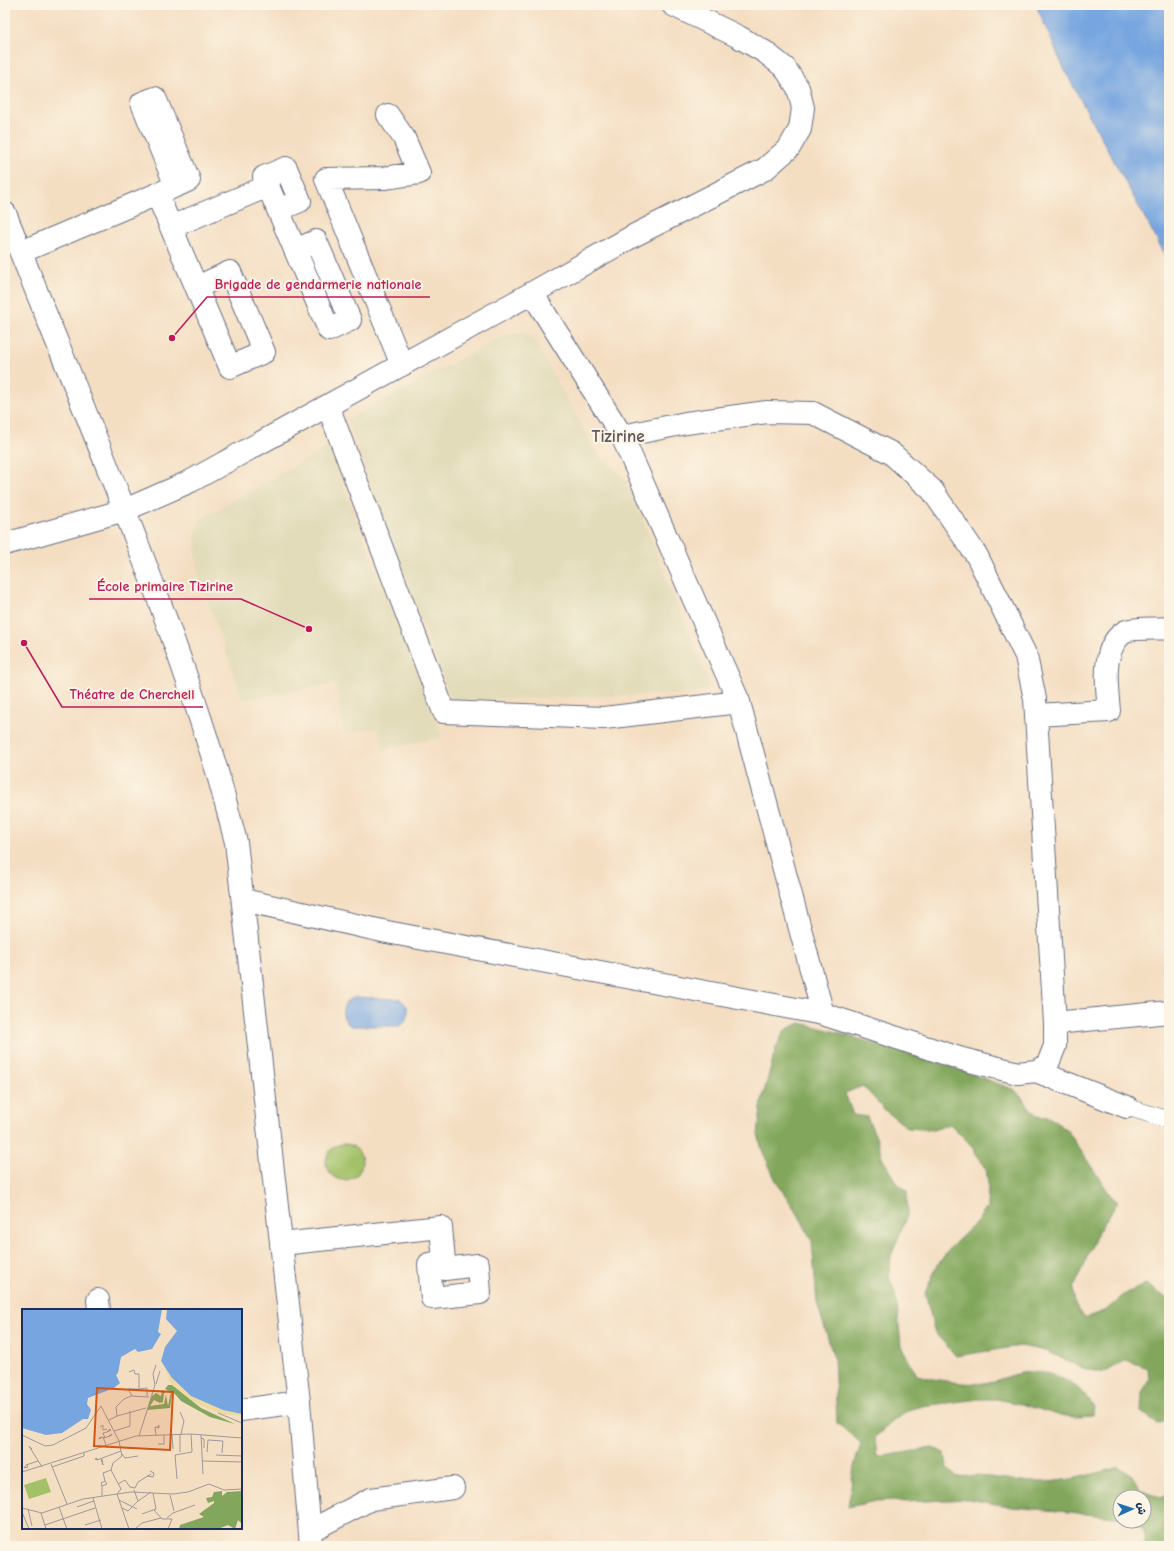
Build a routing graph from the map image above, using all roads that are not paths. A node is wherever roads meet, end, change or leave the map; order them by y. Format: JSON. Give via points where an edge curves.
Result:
{"nodes":[{"id":1,"x":673,"y":5,"type":"edge"},
{"id":2,"x":388,"y":114,"type":"dead end"},
{"id":3,"x":5,"y":213,"type":"edge"},
{"id":4,"x":171,"y":227,"type":"junction"},
{"id":5,"x":295,"y":250,"type":"dead end"},
{"id":6,"x":21,"y":252,"type":"junction"},
{"id":7,"x":196,"y":287,"type":"dead end"},
{"id":8,"x":532,"y":294,"type":"junction"},
{"id":9,"x":402,"y":365,"type":"junction"},
{"id":10,"x":328,"y":406,"type":"junction"},
{"id":11,"x":622,"y":436,"type":"junction"},
{"id":12,"x":125,"y":510,"type":"junction"},
{"id":13,"x":5,"y":544,"type":"edge"},
{"id":14,"x":1169,"y":628,"type":"edge"},
{"id":15,"x":738,"y":702,"type":"junction"},
{"id":16,"x":1036,"y":715,"type":"junction"},
{"id":17,"x":244,"y":900,"type":"junction"},
{"id":18,"x":1169,"y":1012,"type":"edge"},
{"id":19,"x":823,"y":1014,"type":"junction"},
{"id":20,"x":1055,"y":1023,"type":"junction"},
{"id":21,"x":1036,"y":1071,"type":"junction"},
{"id":22,"x":1127,"y":1107,"type":"joint"},
{"id":23,"x":1169,"y":1120,"type":"edge"},
{"id":24,"x":281,"y":1244,"type":"junction"},
{"id":25,"x":444,"y":1262,"type":"dead end"},
{"id":26,"x":299,"y":1402,"type":"junction"},
{"id":27,"x":242,"y":1410,"type":"edge"},
{"id":28,"x":453,"y":1488,"type":"dead end"},
{"id":29,"x":310,"y":1538,"type":"edge"}],
"edges":[{"from":1,"to":8,"type":"street","via":[[739,37],[765,52],[785,68],[798,88],[803,108],[800,129],[789,148],[765,169],[635,235]]},
{"from":2,"to":9,"type":"street","via":[[404,138],[419,173],[384,178],[326,179]]},
{"from":3,"to":6,"type":"street"},
{"from":4,"to":5,"type":"street","via":[[268,186],[264,177],[286,168],[300,201],[278,210]]},
{"from":4,"to":6,"type":"street","via":[[167,190]]},
{"from":4,"to":7,"type":"street"},
{"from":6,"to":12,"type":"street"},
{"from":8,"to":9,"type":"street"},
{"from":8,"to":11,"type":"street"},
{"from":9,"to":10,"type":"street"},
{"from":10,"to":12,"type":"street","via":[[191,481]]},
{"from":10,"to":15,"type":"street","via":[[444,712],[604,718]]},
{"from":11,"to":15,"type":"street"},
{"from":11,"to":16,"type":"street","via":[[686,423],[767,412],[813,413],[891,453],[932,490],[977,556],[1026,656]]},
{"from":12,"to":13,"type":"street"},
{"from":12,"to":17,"type":"street","via":[[213,756],[236,842]]},
{"from":14,"to":16,"type":"street","via":[[1127,630],[1114,641],[1106,664],[1109,711]]},
{"from":15,"to":19,"type":"street"},
{"from":16,"to":20,"type":"street"},
{"from":17,"to":19,"type":"street","via":[[387,932]]},
{"from":17,"to":24,"type":"street"},
{"from":18,"to":20,"type":"street"},
{"from":19,"to":21,"type":"street","via":[[962,1059],[1018,1072]]},
{"from":20,"to":21,"type":"street","via":[[1055,1046],[1048,1066]]},
{"from":21,"to":22,"type":"street"},
{"from":22,"to":23,"type":"lane"},
{"from":24,"to":25,"type":"street","via":[[441,1227]]},
{"from":24,"to":26,"type":"street"},
{"from":26,"to":27,"type":"street"},
{"from":26,"to":29,"type":"street"},
{"from":28,"to":29,"type":"street","via":[[371,1499]]}]}
